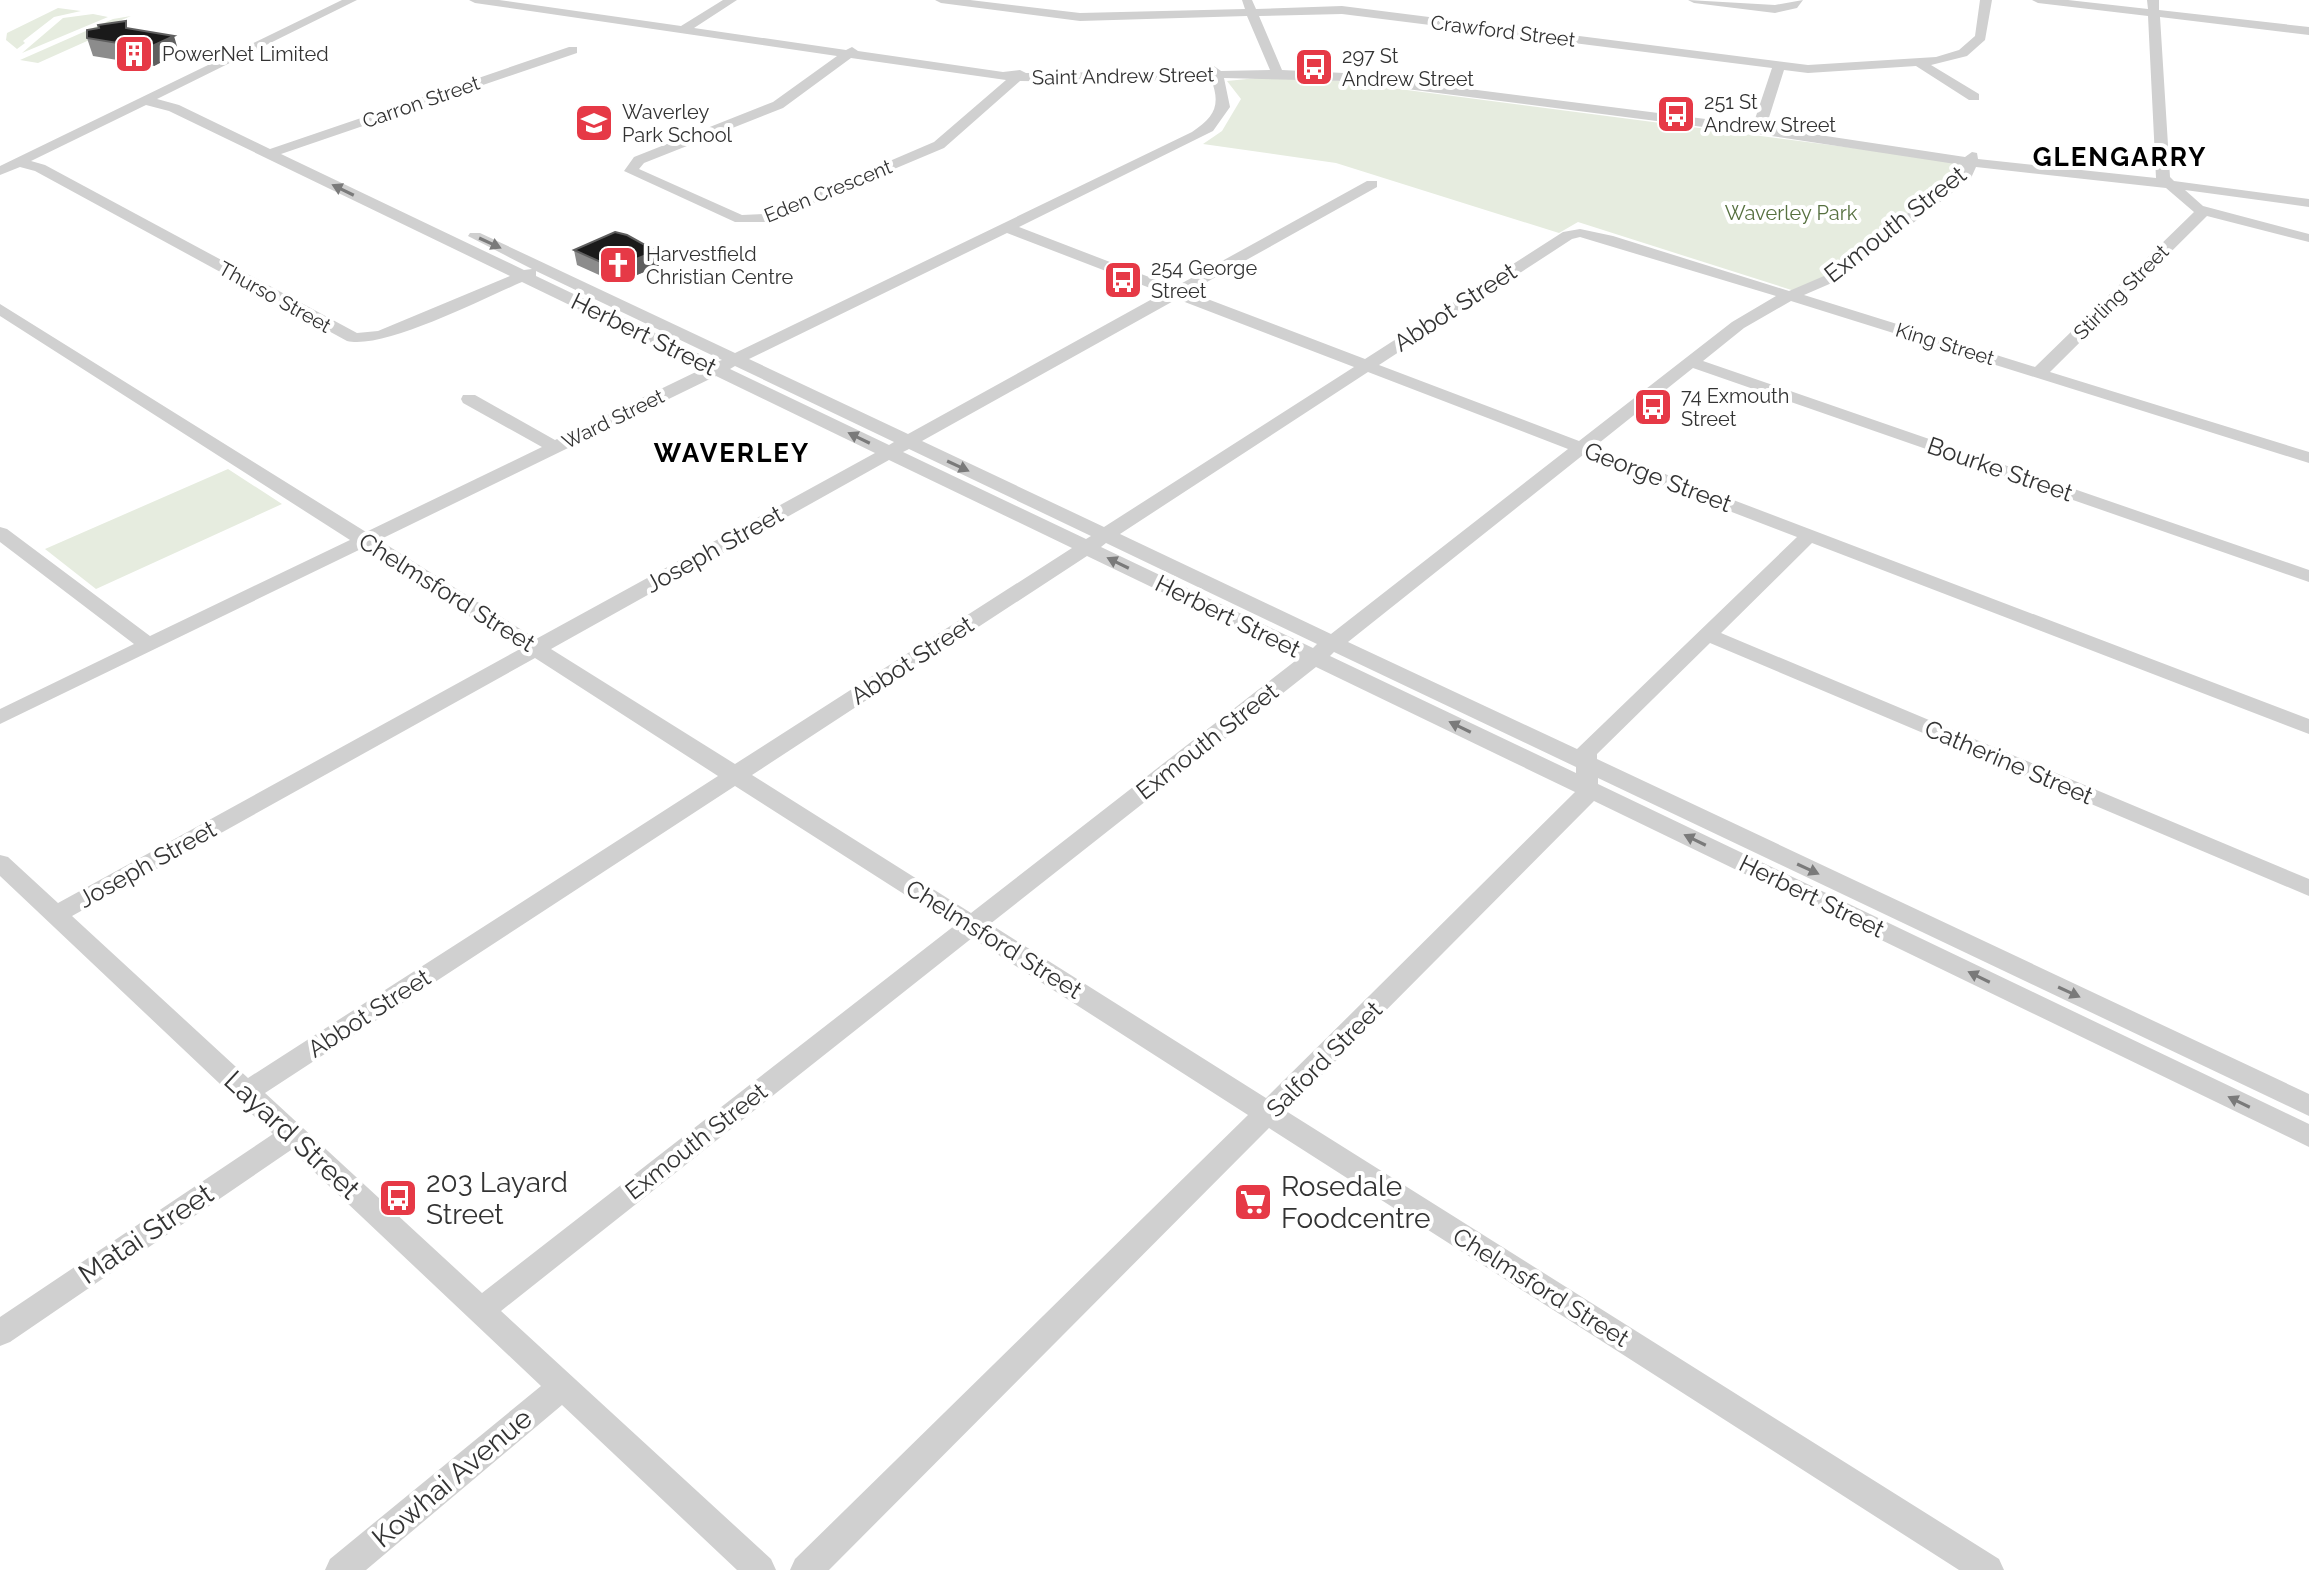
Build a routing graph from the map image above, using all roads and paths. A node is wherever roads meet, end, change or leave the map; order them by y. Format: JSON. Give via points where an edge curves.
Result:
{"nodes":[{"id":1,"x":314,"y":0,"type":"edge"},
{"id":2,"x":475,"y":0,"type":"edge"},
{"id":3,"x":731,"y":0,"type":"edge"},
{"id":4,"x":941,"y":0,"type":"edge"},
{"id":5,"x":1694,"y":0,"type":"edge"},
{"id":6,"x":1797,"y":0,"type":"edge"},
{"id":7,"x":1986,"y":0,"type":"edge"},
{"id":8,"x":2038,"y":0,"type":"edge"},
{"id":9,"x":509,"y":1,"type":"edge"},
{"id":10,"x":347,"y":2,"type":"edge"},
{"id":11,"x":1248,"y":6,"type":"edge"},
{"id":12,"x":2154,"y":7,"type":"edge"},
{"id":13,"x":686,"y":28,"type":"junction"},
{"id":14,"x":2309,"y":31,"type":"edge"},
{"id":15,"x":573,"y":50,"type":"dead end"},
{"id":16,"x":850,"y":52,"type":"junction"},
{"id":17,"x":1921,"y":64,"type":"junction"},
{"id":18,"x":1779,"y":67,"type":"junction"},
{"id":19,"x":1277,"y":71,"type":"junction"},
{"id":20,"x":1215,"y":72,"type":"junction"},
{"id":21,"x":1018,"y":76,"type":"junction"},
{"id":22,"x":166,"y":90,"type":"junction"},
{"id":23,"x":1974,"y":97,"type":"dead end"},
{"id":24,"x":144,"y":100,"type":"junction"},
{"id":25,"x":1758,"y":130,"type":"junction"},
{"id":26,"x":288,"y":148,"type":"junction"},
{"id":27,"x":269,"y":154,"type":"junction"},
{"id":28,"x":1972,"y":159,"type":"junction"},
{"id":29,"x":18,"y":162,"type":"junction"},
{"id":30,"x":0,"y":171,"type":"edge"},
{"id":31,"x":1372,"y":184,"type":"dead end"},
{"id":32,"x":2169,"y":185,"type":"junction"},
{"id":33,"x":2309,"y":203,"type":"edge"},
{"id":34,"x":406,"y":204,"type":"junction"},
{"id":35,"x":387,"y":211,"type":"junction"},
{"id":36,"x":2203,"y":211,"type":"junction"},
{"id":37,"x":1007,"y":228,"type":"junction"},
{"id":38,"x":1580,"y":233,"type":"joint"},
{"id":39,"x":2309,"y":238,"type":"edge"},
{"id":40,"x":542,"y":268,"type":"junction"},
{"id":41,"x":523,"y":276,"type":"junction"},
{"id":42,"x":1176,"y":293,"type":"junction"},
{"id":43,"x":1790,"y":296,"type":"junction"},
{"id":44,"x":0,"y":309,"type":"edge"},
{"id":45,"x":736,"y":360,"type":"junction"},
{"id":46,"x":1691,"y":362,"type":"junction"},
{"id":47,"x":1365,"y":365,"type":"junction"},
{"id":48,"x":716,"y":369,"type":"junction"},
{"id":49,"x":2039,"y":373,"type":"junction"},
{"id":50,"x":469,"y":399,"type":"dead end"},
{"id":51,"x":908,"y":442,"type":"junction"},
{"id":52,"x":555,"y":447,"type":"junction"},
{"id":53,"x":1581,"y":448,"type":"junction"},
{"id":54,"x":889,"y":452,"type":"junction"},
{"id":55,"x":2306,"y":452,"type":"edge"},
{"id":56,"x":0,"y":533,"type":"edge"},
{"id":57,"x":1811,"y":534,"type":"junction"},
{"id":58,"x":1104,"y":535,"type":"junction"},
{"id":59,"x":364,"y":540,"type":"junction"},
{"id":60,"x":1086,"y":547,"type":"junction"},
{"id":61,"x":2309,"y":576,"type":"edge"},
{"id":62,"x":1709,"y":635,"type":"junction"},
{"id":63,"x":149,"y":645,"type":"junction"},
{"id":64,"x":535,"y":648,"type":"junction"},
{"id":65,"x":1324,"y":650,"type":"junction"},
{"id":66,"x":0,"y":717,"type":"edge"},
{"id":67,"x":2309,"y":727,"type":"edge"},
{"id":68,"x":1584,"y":763,"type":"junction"},
{"id":69,"x":735,"y":775,"type":"junction"},
{"id":70,"x":1587,"y":788,"type":"junction"},
{"id":71,"x":0,"y":863,"type":"edge"},
{"id":72,"x":2309,"y":888,"type":"edge"},
{"id":73,"x":56,"y":915,"type":"junction"},
{"id":74,"x":971,"y":925,"type":"junction"},
{"id":75,"x":2026,"y":972,"type":"junction"},
{"id":76,"x":2012,"y":993,"type":"junction"},
{"id":77,"x":247,"y":1092,"type":"junction"},
{"id":78,"x":2309,"y":1106,"type":"edge"},
{"id":79,"x":1269,"y":1114,"type":"junction"},
{"id":80,"x":292,"y":1135,"type":"junction"},
{"id":81,"x":2309,"y":1136,"type":"edge"},
{"id":82,"x":481,"y":1310,"type":"junction"},
{"id":83,"x":0,"y":1333,"type":"edge"},
{"id":84,"x":563,"y":1386,"type":"junction"},
{"id":85,"x":341,"y":1570,"type":"edge"},
{"id":86,"x":760,"y":1570,"type":"edge"},
{"id":87,"x":806,"y":1570,"type":"edge"},
{"id":88,"x":1988,"y":1570,"type":"edge"}],
"edges":[{"from":1,"to":10,"type":"street"},
{"from":2,"to":9,"type":"street","name":"Saint Andrew Street"},
{"from":3,"to":13,"type":"street"},
{"from":4,"to":11,"type":"street","name":"Crawford Street","via":[[1080,17]]},
{"from":5,"to":6,"type":"street","via":[[1775,9],[1793,6]]},
{"from":7,"to":17,"type":"street","name":"Crawford Street","via":[[1975,46]]},
{"from":8,"to":12,"type":"street"},
{"from":9,"to":13,"type":"street","name":"Saint Andrew Street"},
{"from":10,"to":22,"type":"street"},
{"from":11,"to":18,"type":"street","name":"Crawford Street","via":[[1342,10]]},
{"from":11,"to":19,"type":"street"},
{"from":12,"to":14,"type":"street"},
{"from":12,"to":32,"type":"street","via":[[2162,176]]},
{"from":13,"to":16,"type":"street","name":"Saint Andrew Street"},
{"from":15,"to":26,"type":"street","name":"Carron Street"},
{"from":16,"to":21,"type":"street","name":"Saint Andrew Street"},
{"from":16,"to":21,"type":"street","name":"Eden Crescent","via":[[778,105],[639,160],[631,171],[740,219],[768,218],[939,145]]},
{"from":17,"to":18,"type":"street","name":"Crawford Street","via":[[1836,70]]},
{"from":17,"to":23,"type":"street"},
{"from":18,"to":25,"type":"street"},
{"from":19,"to":20,"type":"street","name":"Saint Andrew Street"},
{"from":19,"to":25,"type":"street","name":"Saint Andrew Street","via":[[1369,76]]},
{"from":20,"to":21,"type":"street","name":"Saint Andrew Street","via":[[1092,80]]},
{"from":20,"to":37,"type":"street","name":"Ward Street","via":[[1225,103],[1207,129]]},
{"from":22,"to":24,"type":"street"},
{"from":22,"to":26,"type":"street","name":"Herbert Street"},
{"from":24,"to":27,"type":"street","name":"Herbert Street","via":[[174,108]]},
{"from":24,"to":29,"type":"street"},
{"from":25,"to":28,"type":"street","name":"Saint Andrew Street"},
{"from":26,"to":27,"type":"street","name":"Carron Street"},
{"from":26,"to":34,"type":"street","name":"Herbert Street"},
{"from":35,"to":27,"type":"street","name":"Herbert Street","one_way":true},
{"from":28,"to":32,"type":"street","name":"Saint Andrew Street"},
{"from":28,"to":43,"type":"street","name":"Exmouth Street","via":[[1966,175],[1850,266]]},
{"from":29,"to":30,"type":"street"},
{"from":29,"to":41,"type":"street","name":"Thurso Street","via":[[40,168],[353,338],[384,334]]},
{"from":31,"to":42,"type":"street","name":"Joseph Street"},
{"from":32,"to":33,"type":"street","name":"Saint Andrew Street"},
{"from":32,"to":36,"type":"street"},
{"from":34,"to":35,"type":"street"},
{"from":34,"to":40,"type":"street","name":"Herbert Street","one_way":true},
{"from":35,"to":41,"type":"street","name":"Herbert Street"},
{"from":36,"to":39,"type":"street"},
{"from":36,"to":49,"type":"street","name":"Stirling Street"},
{"from":37,"to":42,"type":"street","name":"George Street"},
{"from":37,"to":45,"type":"street","name":"Ward Street"},
{"from":38,"to":43,"type":"street","name":"King Street"},
{"from":38,"to":47,"type":"street","name":"Abbot Street","via":[[1561,238]]},
{"from":40,"to":41,"type":"street","name":"Thurso Street"},
{"from":40,"to":45,"type":"street","name":"Herbert Street"},
{"from":41,"to":48,"type":"street","name":"Herbert Street"},
{"from":42,"to":47,"type":"street","name":"George Street"},
{"from":42,"to":51,"type":"street","name":"Joseph Street"},
{"from":43,"to":46,"type":"street","name":"Exmouth Street","via":[[1746,320]]},
{"from":43,"to":49,"type":"street","name":"King Street"},
{"from":44,"to":59,"type":"street","name":"Chelmsford Street"},
{"from":45,"to":48,"type":"street","name":"Ward Street"},
{"from":45,"to":51,"type":"street","name":"Herbert Street"},
{"from":46,"to":53,"type":"street","name":"Exmouth Street"},
{"from":46,"to":61,"type":"street","name":"Bourke Street"},
{"from":47,"to":53,"type":"street","name":"George Street"},
{"from":47,"to":58,"type":"street","name":"Abbot Street"},
{"from":48,"to":52,"type":"street","name":"Ward Street"},
{"from":54,"to":48,"type":"street","name":"Herbert Street","one_way":true},
{"from":49,"to":55,"type":"street","name":"King Street"},
{"from":50,"to":52,"type":"street"},
{"from":51,"to":54,"type":"street","name":"Joseph Street"},
{"from":51,"to":58,"type":"street","name":"Herbert Street","one_way":true},
{"from":52,"to":59,"type":"street","name":"Ward Street"},
{"from":53,"to":57,"type":"street","name":"George Street"},
{"from":53,"to":65,"type":"street","name":"Exmouth Street"},
{"from":54,"to":60,"type":"street","name":"Herbert Street"},
{"from":54,"to":64,"type":"street","name":"Joseph Street"},
{"from":56,"to":63,"type":"street"},
{"from":57,"to":62,"type":"street"},
{"from":57,"to":67,"type":"street","name":"George Street"},
{"from":58,"to":60,"type":"street","name":"Abbot Street"},
{"from":58,"to":65,"type":"street","name":"Herbert Street"},
{"from":59,"to":63,"type":"street","name":"Ward Street"},
{"from":59,"to":64,"type":"street","name":"Chelmsford Street"},
{"from":65,"to":60,"type":"street","name":"Herbert Street","one_way":true},
{"from":60,"to":69,"type":"street","name":"Abbot Street"},
{"from":62,"to":68,"type":"street","via":[[1586,752]]},
{"from":62,"to":72,"type":"street","name":"Catherine Street"},
{"from":63,"to":66,"type":"street","name":"Ward Street"},
{"from":64,"to":69,"type":"street","name":"Chelmsford Street"},
{"from":64,"to":73,"type":"street","name":"Joseph Street"},
{"from":65,"to":68,"type":"street","name":"Herbert Street"},
{"from":70,"to":65,"type":"street","name":"Herbert Street","one_way":true},
{"from":65,"to":74,"type":"street","name":"Exmouth Street"},
{"from":68,"to":70,"type":"street"},
{"from":68,"to":75,"type":"street","name":"Herbert Street","one_way":true},
{"from":69,"to":74,"type":"street","name":"Chelmsford Street"},
{"from":69,"to":77,"type":"street","name":"Abbot Street"},
{"from":76,"to":70,"type":"street","name":"Herbert Street","one_way":true},
{"from":70,"to":79,"type":"street","name":"Salford Street","via":[[1584,799]]},
{"from":71,"to":73,"type":"street","name":"Layard Street"},
{"from":73,"to":77,"type":"street","name":"Layard Street"},
{"from":74,"to":79,"type":"street","name":"Chelmsford Street"},
{"from":74,"to":82,"type":"street","name":"Exmouth Street"},
{"from":75,"to":76,"type":"street"},
{"from":75,"to":78,"type":"street","name":"Herbert Street","one_way":true},
{"from":81,"to":76,"type":"street","name":"Herbert Street","one_way":true},
{"from":77,"to":80,"type":"street","name":"Layard Street"},
{"from":79,"to":87,"type":"street","name":"Salford Street"},
{"from":79,"to":88,"type":"street","name":"Chelmsford Street"},
{"from":80,"to":82,"type":"street","name":"Layard Street"},
{"from":80,"to":83,"type":"street","name":"Matai Street"},
{"from":82,"to":84,"type":"street","name":"Layard Street"},
{"from":84,"to":85,"type":"street","name":"Kowhai Avenue"},
{"from":84,"to":86,"type":"street","name":"Layard Street"}]}
